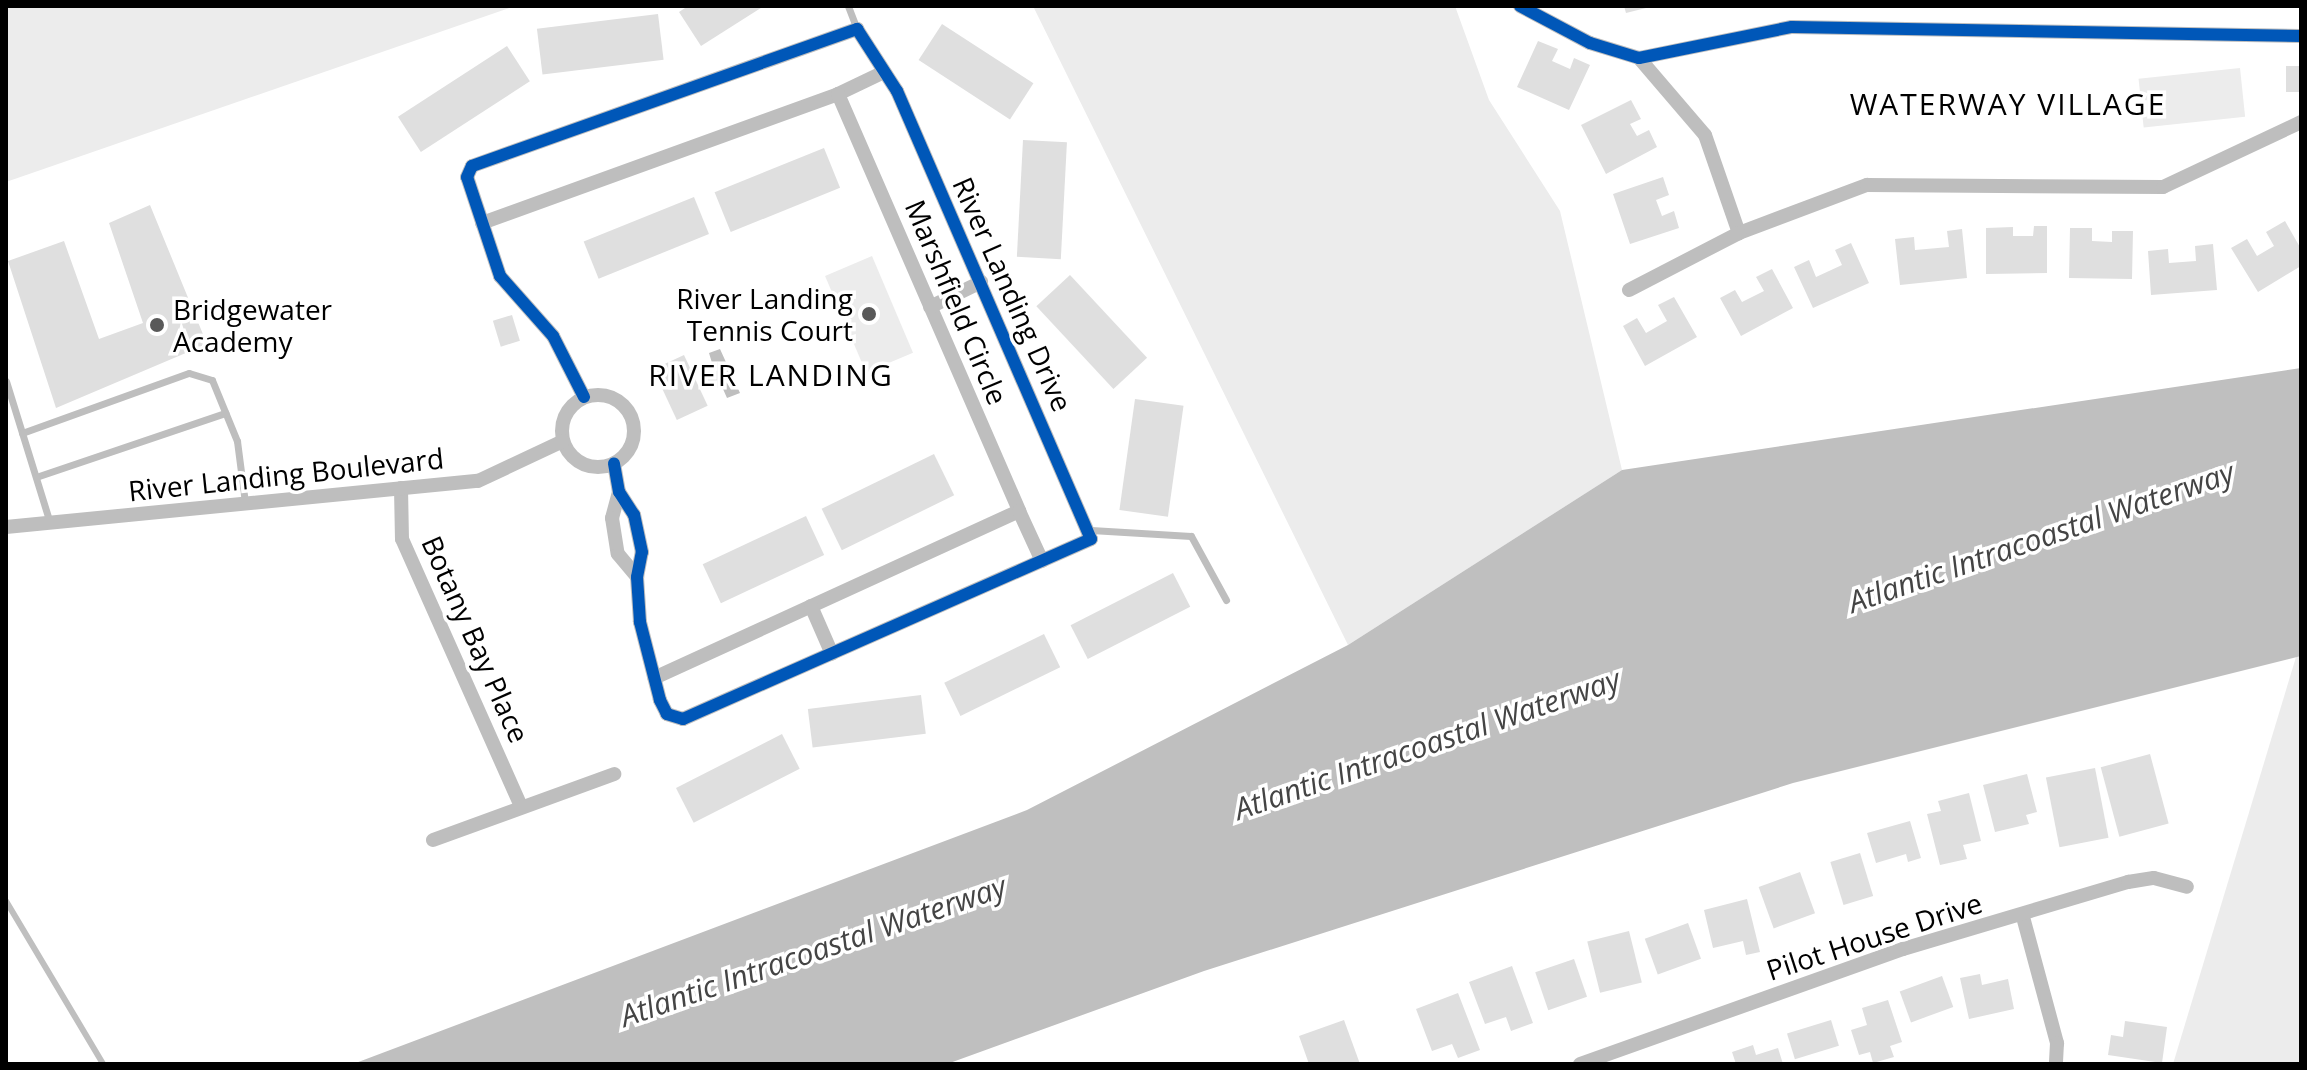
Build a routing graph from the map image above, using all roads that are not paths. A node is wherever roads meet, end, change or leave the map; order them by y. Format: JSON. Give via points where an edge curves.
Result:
{"nodes":[{"id":1,"x":848,"y":6,"type":"edge"},
{"id":2,"x":1520,"y":6,"type":"edge"},
{"id":3,"x":857,"y":29,"type":"junction"},
{"id":4,"x":2301,"y":36,"type":"edge"},
{"id":5,"x":1639,"y":58,"type":"junction"},
{"id":6,"x":884,"y":72,"type":"junction"},
{"id":7,"x":838,"y":94,"type":"junction"},
{"id":8,"x":2301,"y":122,"type":"edge"},
{"id":9,"x":482,"y":223,"type":"junction"},
{"id":10,"x":1739,"y":233,"type":"junction"},
{"id":11,"x":981,"y":282,"type":"junction"},
{"id":12,"x":1629,"y":290,"type":"dead end"},
{"id":13,"x":930,"y":307,"type":"junction"},
{"id":14,"x":6,"y":381,"type":"edge"},
{"id":15,"x":584,"y":397,"type":"junction"},
{"id":16,"x":225,"y":413,"type":"junction"},
{"id":17,"x":22,"y":433,"type":"junction"},
{"id":18,"x":563,"y":441,"type":"junction"},
{"id":19,"x":614,"y":463,"type":"junction"},
{"id":20,"x":36,"y":477,"type":"junction"},
{"id":21,"x":401,"y":488,"type":"junction"},
{"id":22,"x":619,"y":492,"type":"junction"},
{"id":23,"x":245,"y":503,"type":"junction"},
{"id":24,"x":1019,"y":511,"type":"junction"},
{"id":25,"x":50,"y":523,"type":"junction"},
{"id":26,"x":6,"y":527,"type":"edge"},
{"id":27,"x":1091,"y":530,"type":"junction"},
{"id":28,"x":1042,"y":561,"type":"junction"},
{"id":29,"x":637,"y":577,"type":"junction"},
{"id":30,"x":1226,"y":600,"type":"dead end"},
{"id":31,"x":811,"y":606,"type":"junction"},
{"id":32,"x":832,"y":654,"type":"junction"},
{"id":33,"x":654,"y":678,"type":"junction"},
{"id":34,"x":614,"y":774,"type":"dead end"},
{"id":35,"x":521,"y":806,"type":"junction"},
{"id":36,"x":433,"y":840,"type":"dead end"},
{"id":37,"x":2187,"y":887,"type":"dead end"},
{"id":38,"x":2023,"y":917,"type":"junction"},
{"id":39,"x":1580,"y":1064,"type":"edge"},
{"id":40,"x":2056,"y":1064,"type":"edge"}],
"edges":[{"from":1,"to":3,"type":"lane"},
{"from":2,"to":5,"type":"street","via":[[1590,43]]},
{"from":3,"to":6,"type":"street","name":"River Landing Drive"},
{"from":3,"to":9,"type":"street","via":[[472,166],[467,177]]},
{"from":4,"to":5,"type":"street","via":[[2170,38],[1792,27]]},
{"from":5,"to":10,"type":"street","via":[[1705,135]]},
{"from":6,"to":7,"type":"street"},
{"from":6,"to":11,"type":"street","name":"River Landing Drive"},
{"from":7,"to":9,"type":"street"},
{"from":7,"to":13,"type":"street","name":"Marshfield Circle"},
{"from":8,"to":10,"type":"street","via":[[2163,187],[1867,185]]},
{"from":9,"to":15,"type":"street","via":[[500,276],[553,336]]},
{"from":10,"to":12,"type":"street"},
{"from":11,"to":13,"type":"street"},
{"from":11,"to":27,"type":"street","name":"River Landing Drive"},
{"from":13,"to":24,"type":"street","name":"Marshfield Circle"},
{"from":14,"to":17,"type":"lane"},
{"from":15,"to":18,"type":"street","via":[[568,411]]},
{"from":15,"to":19,"type":"street","via":[[614,398],[633,420],[630,449]]},
{"from":16,"to":17,"type":"lane","via":[[212,380],[189,373]]},
{"from":16,"to":20,"type":"lane"},
{"from":16,"to":23,"type":"lane","via":[[237,441]]},
{"from":17,"to":20,"type":"lane"},
{"from":18,"to":19,"type":"street","via":[[584,464]]},
{"from":18,"to":21,"type":"street","name":"River Landing Boulevard","via":[[478,481]]},
{"from":19,"to":22,"type":"street"},
{"from":20,"to":25,"type":"lane"},
{"from":21,"to":23,"type":"street","name":"River Landing Boulevard"},
{"from":21,"to":35,"type":"street","name":"Botany Bay Place","via":[[402,539]]},
{"from":22,"to":29,"type":"street","via":[[634,515],[642,552]]},
{"from":22,"to":29,"type":"street","via":[[612,518],[618,554]]},
{"from":23,"to":25,"type":"street","name":"River Landing Boulevard"},
{"from":24,"to":28,"type":"street","name":"Marshfield Circle"},
{"from":24,"to":31,"type":"street"},
{"from":25,"to":26,"type":"street","name":"River Landing Boulevard"},
{"from":27,"to":28,"type":"street","via":[[1091,539]]},
{"from":27,"to":30,"type":"lane","via":[[1191,536]]},
{"from":28,"to":32,"type":"street"},
{"from":29,"to":33,"type":"street","via":[[640,622]]},
{"from":31,"to":32,"type":"street"},
{"from":31,"to":33,"type":"street"},
{"from":32,"to":33,"type":"street","via":[[683,719],[667,714]]},
{"from":34,"to":35,"type":"street"},
{"from":35,"to":36,"type":"street"},
{"from":37,"to":38,"type":"street","name":"Pilot House Drive","via":[[2154,878],[2128,882]]},
{"from":38,"to":39,"type":"street","name":"Pilot House Drive","via":[[1903,949]]},
{"from":38,"to":40,"type":"street","via":[[2051,1017]]}]}
